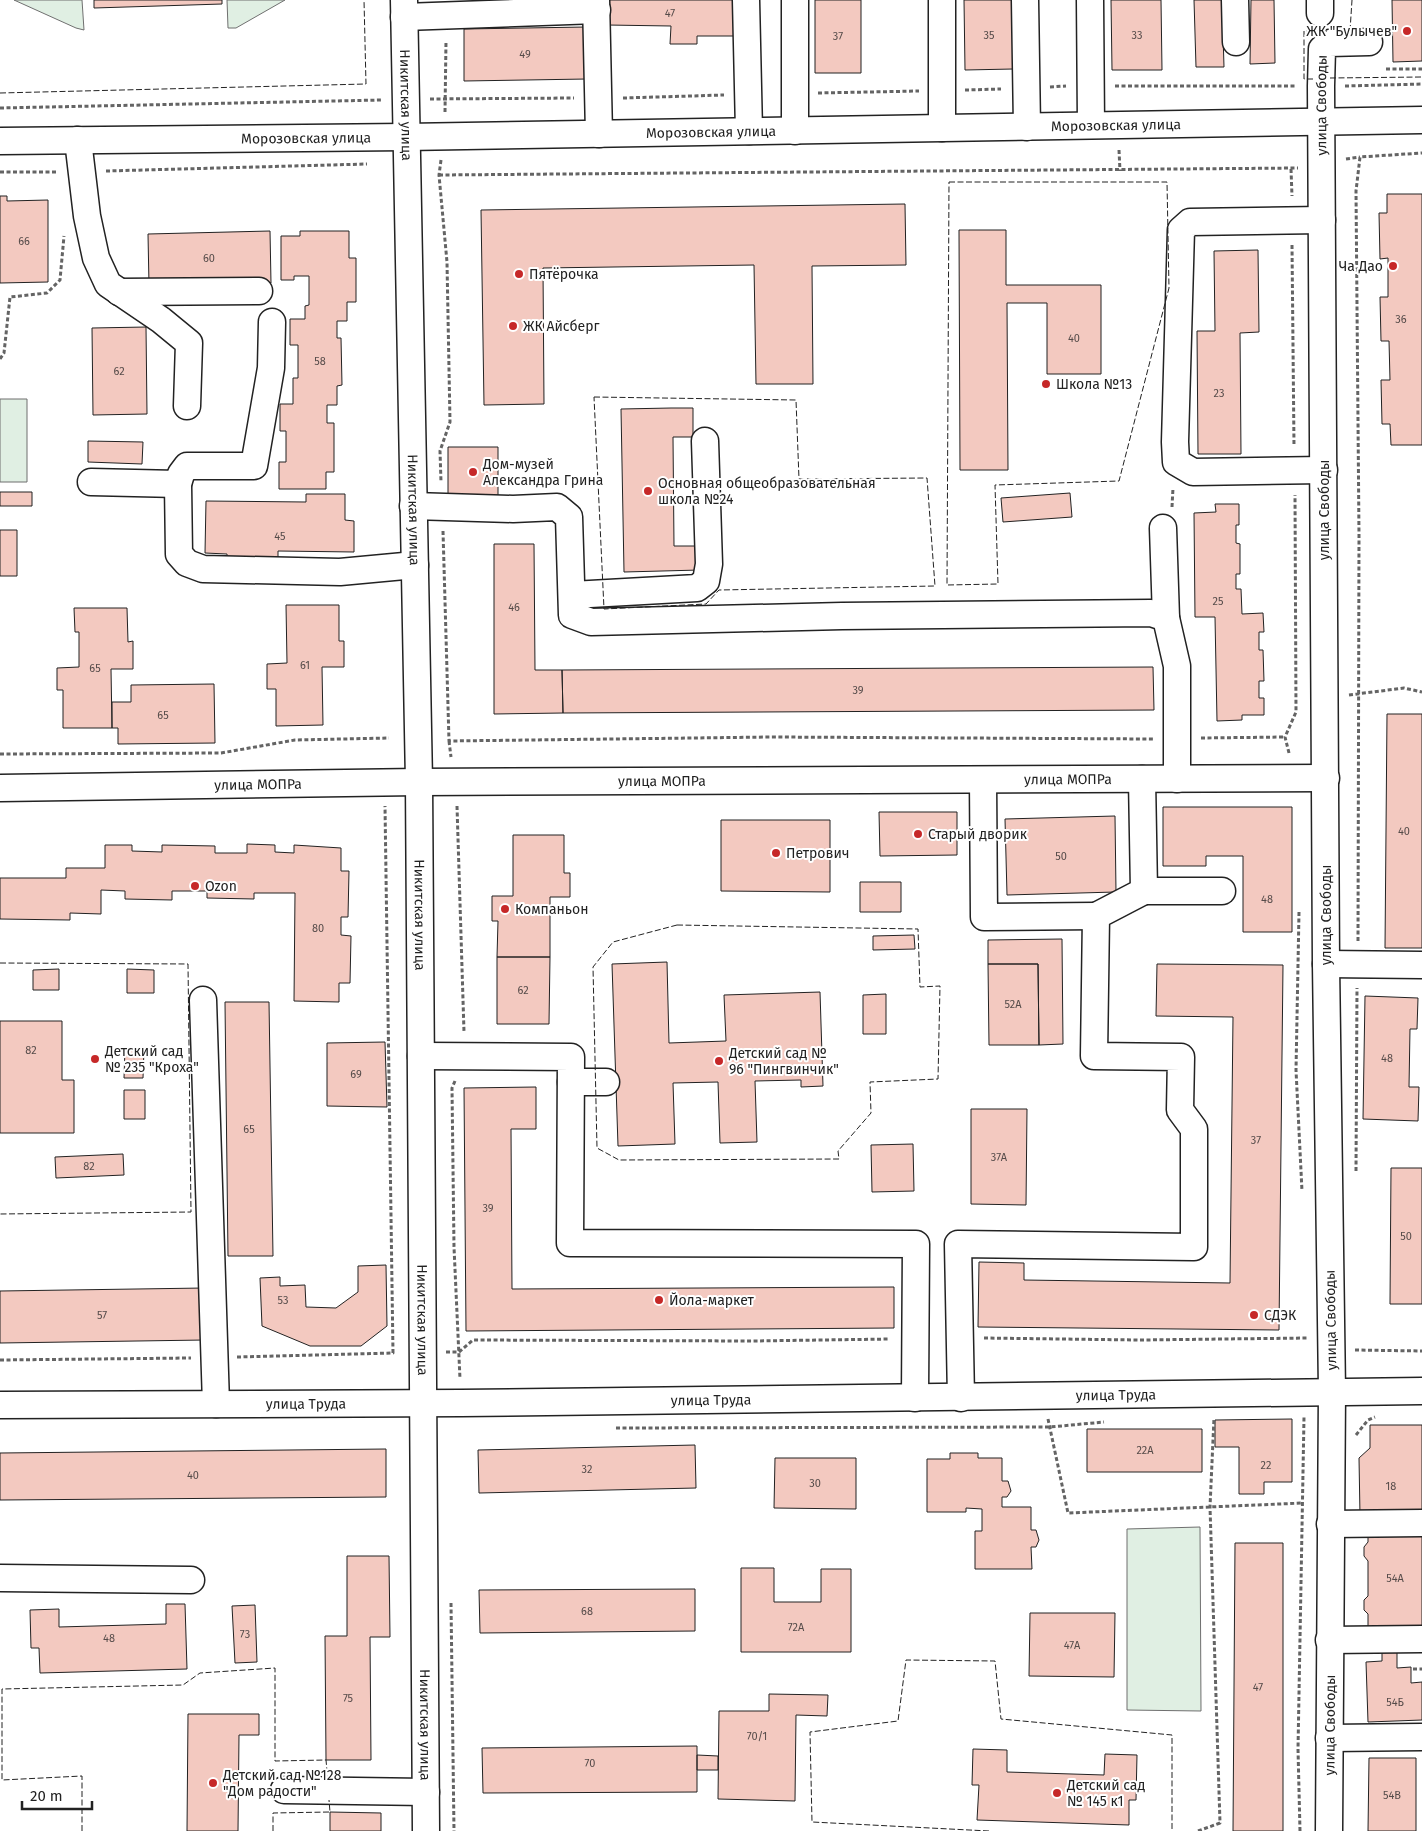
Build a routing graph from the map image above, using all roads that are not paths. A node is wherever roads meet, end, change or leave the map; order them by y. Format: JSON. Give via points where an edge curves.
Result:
{"nodes":[{"id":1,"x":746,"y":0,"type":"edge"},
{"id":2,"x":795,"y":0,"type":"edge"},
{"id":3,"x":942,"y":0,"type":"edge"},
{"id":4,"x":1025,"y":0,"type":"edge"},
{"id":5,"x":1090,"y":0,"type":"edge"},
{"id":6,"x":1235,"y":0,"type":"edge"},
{"id":7,"x":596,"y":5,"type":"edge"},
{"id":8,"x":404,"y":8,"type":"edge"},
{"id":9,"x":1236,"y":42,"type":"dead end"},
{"id":10,"x":1369,"y":42,"type":"dead end"},
{"id":11,"x":1422,"y":120,"type":"edge"},
{"id":12,"x":1321,"y":122,"type":"junction"},
{"id":13,"x":1091,"y":126,"type":"junction"},
{"id":14,"x":1027,"y":127,"type":"junction"},
{"id":15,"x":942,"y":128,"type":"junction"},
{"id":16,"x":749,"y":131,"type":"junction"},
{"id":17,"x":795,"y":131,"type":"junction"},
{"id":18,"x":599,"y":134,"type":"junction"},
{"id":19,"x":406,"y":137,"type":"junction"},
{"id":20,"x":78,"y":140,"type":"junction"},
{"id":21,"x":0,"y":141,"type":"edge"},
{"id":22,"x":1322,"y":220,"type":"junction"},
{"id":23,"x":260,"y":291,"type":"dead end"},
{"id":24,"x":119,"y":292,"type":"junction"},
{"id":25,"x":272,"y":322,"type":"dead end"},
{"id":26,"x":188,"y":406,"type":"dead end"},
{"id":27,"x":705,"y":441,"type":"dead end"},
{"id":28,"x":1324,"y":470,"type":"junction"},
{"id":29,"x":91,"y":482,"type":"dead end"},
{"id":30,"x":178,"y":484,"type":"junction"},
{"id":31,"x":413,"y":506,"type":"junction"},
{"id":32,"x":1163,"y":528,"type":"dead end"},
{"id":33,"x":414,"y":565,"type":"junction"},
{"id":34,"x":572,"y":595,"type":"junction"},
{"id":35,"x":1166,"y":618,"type":"junction"},
{"id":36,"x":1326,"y":778,"type":"junction"},
{"id":37,"x":1142,"y":779,"type":"junction"},
{"id":38,"x":1176,"y":779,"type":"junction"},
{"id":39,"x":983,"y":780,"type":"junction"},
{"id":40,"x":419,"y":782,"type":"junction"},
{"id":41,"x":0,"y":788,"type":"edge"},
{"id":42,"x":1144,"y":890,"type":"junction"},
{"id":43,"x":1222,"y":891,"type":"dead end"},
{"id":44,"x":1096,"y":916,"type":"junction"},
{"id":45,"x":1326,"y":964,"type":"junction"},
{"id":46,"x":1422,"y":965,"type":"edge"},
{"id":47,"x":203,"y":1000,"type":"dead end"},
{"id":48,"x":421,"y":1056,"type":"junction"},
{"id":49,"x":571,"y":1082,"type":"junction"},
{"id":50,"x":606,"y":1082,"type":"dead end"},
{"id":51,"x":1332,"y":1391,"type":"junction"},
{"id":52,"x":1422,"y":1391,"type":"edge"},
{"id":53,"x":915,"y":1398,"type":"junction"},
{"id":54,"x":961,"y":1398,"type":"junction"},
{"id":55,"x":423,"y":1403,"type":"junction"},
{"id":56,"x":216,"y":1404,"type":"junction"},
{"id":57,"x":0,"y":1405,"type":"edge"},
{"id":58,"x":1422,"y":1523,"type":"edge"},
{"id":59,"x":1330,"y":1524,"type":"junction"},
{"id":60,"x":0,"y":1578,"type":"edge"},
{"id":61,"x":191,"y":1580,"type":"dead end"},
{"id":62,"x":1422,"y":1639,"type":"edge"},
{"id":63,"x":1329,"y":1640,"type":"junction"},
{"id":64,"x":1422,"y":1737,"type":"edge"},
{"id":65,"x":1329,"y":1738,"type":"junction"},
{"id":66,"x":284,"y":1790,"type":"dead end"},
{"id":67,"x":426,"y":1792,"type":"junction"},
{"id":68,"x":426,"y":1831,"type":"edge"},
{"id":69,"x":1329,"y":1831,"type":"edge"}],
"edges":[{"from":1,"to":16,"type":"street"},
{"from":2,"to":17,"type":"street"},
{"from":3,"to":15,"type":"street"},
{"from":4,"to":14,"type":"street"},
{"from":5,"to":13,"type":"street"},
{"from":6,"to":9,"type":"street"},
{"from":7,"to":8,"type":"street","via":[[445,16]]},
{"from":7,"to":18,"type":"street"},
{"from":8,"to":19,"type":"street","name":"Никитская улица"},
{"from":10,"to":12,"type":"street","name":"улица Свободы","via":[[1329,42],[1322,49]]},
{"from":11,"to":12,"type":"street","name":"Морозовская улица"},
{"from":12,"to":13,"type":"street","name":"Морозовская улица"},
{"from":12,"to":22,"type":"street","name":"улица Свободы"},
{"from":13,"to":14,"type":"street","name":"Морозовская улица"},
{"from":14,"to":15,"type":"street","name":"Морозовская улица"},
{"from":15,"to":17,"type":"street","name":"Морозовская улица"},
{"from":16,"to":17,"type":"street","name":"Морозовская улица"},
{"from":16,"to":18,"type":"street","name":"Морозовская улица"},
{"from":18,"to":19,"type":"street","name":"Морозовская улица"},
{"from":19,"to":20,"type":"street","name":"Морозовская улица"},
{"from":19,"to":31,"type":"street","name":"Никитская улица"},
{"from":20,"to":21,"type":"street","name":"Морозовская улица"},
{"from":20,"to":24,"type":"street","via":[[87,216],[96,258],[108,284]]},
{"from":22,"to":28,"type":"street","name":"улица Свободы"},
{"from":22,"to":28,"type":"street","via":[[1190,222],[1181,230],[1175,442],[1176,462],[1193,472]]},
{"from":23,"to":24,"type":"street"},
{"from":24,"to":26,"type":"street","via":[[189,343]]},
{"from":25,"to":30,"type":"street","via":[[271,368],[254,466],[187,466]]},
{"from":27,"to":34,"type":"street","via":[[706,581],[697,588]]},
{"from":28,"to":36,"type":"street","name":"улица Свободы"},
{"from":29,"to":30,"type":"street"},
{"from":30,"to":33,"type":"street","via":[[179,554],[187,563],[202,569],[340,572]]},
{"from":31,"to":33,"type":"street","name":"Никитская улица"},
{"from":31,"to":34,"type":"street","via":[[557,507],[569,517]]},
{"from":32,"to":35,"type":"street"},
{"from":33,"to":40,"type":"street","name":"Никитская улица"},
{"from":34,"to":35,"type":"street","via":[[572,615],[591,622],[1121,613],[1151,613]]},
{"from":35,"to":38,"type":"street","via":[[1178,666]]},
{"from":36,"to":38,"type":"street","name":"улица МОПРа"},
{"from":36,"to":45,"type":"street","name":"улица Свободы"},
{"from":37,"to":38,"type":"street","name":"улица МОПРа"},
{"from":37,"to":39,"type":"street","name":"улица МОПРа"},
{"from":37,"to":42,"type":"street"},
{"from":39,"to":40,"type":"street","name":"улица МОПРа"},
{"from":39,"to":44,"type":"street","via":[[984,917]]},
{"from":40,"to":41,"type":"street","name":"улица МОПРа"},
{"from":40,"to":48,"type":"street","name":"Никитская улица"},
{"from":42,"to":43,"type":"street"},
{"from":42,"to":44,"type":"street"},
{"from":44,"to":54,"type":"street","via":[[1094,1056],[1181,1056],[1180,1110],[1194,1128],[1194,1247],[958,1244]]},
{"from":45,"to":46,"type":"street"},
{"from":45,"to":51,"type":"street","name":"улица Свободы"},
{"from":47,"to":56,"type":"street"},
{"from":48,"to":49,"type":"street","via":[[571,1056]]},
{"from":48,"to":55,"type":"street","name":"Никитская улица"},
{"from":49,"to":50,"type":"street"},
{"from":49,"to":53,"type":"street","via":[[570,1243],[916,1244]]},
{"from":51,"to":52,"type":"street","name":"улица Труда"},
{"from":51,"to":54,"type":"street","name":"улица Труда"},
{"from":51,"to":59,"type":"street","name":"улица Свободы"},
{"from":53,"to":54,"type":"street","name":"улица Труда"},
{"from":53,"to":55,"type":"street","name":"улица Труда"},
{"from":55,"to":56,"type":"street","name":"улица Труда"},
{"from":55,"to":67,"type":"street","name":"Никитская улица"},
{"from":56,"to":57,"type":"street","name":"улица Труда"},
{"from":58,"to":59,"type":"street"},
{"from":59,"to":63,"type":"street","name":"улица Свободы"},
{"from":60,"to":61,"type":"street"},
{"from":62,"to":63,"type":"street"},
{"from":63,"to":65,"type":"street","name":"улица Свободы"},
{"from":64,"to":65,"type":"street"},
{"from":65,"to":69,"type":"street","name":"улица Свободы"},
{"from":66,"to":67,"type":"street"},
{"from":67,"to":68,"type":"street","name":"Никитская улица"}]}
